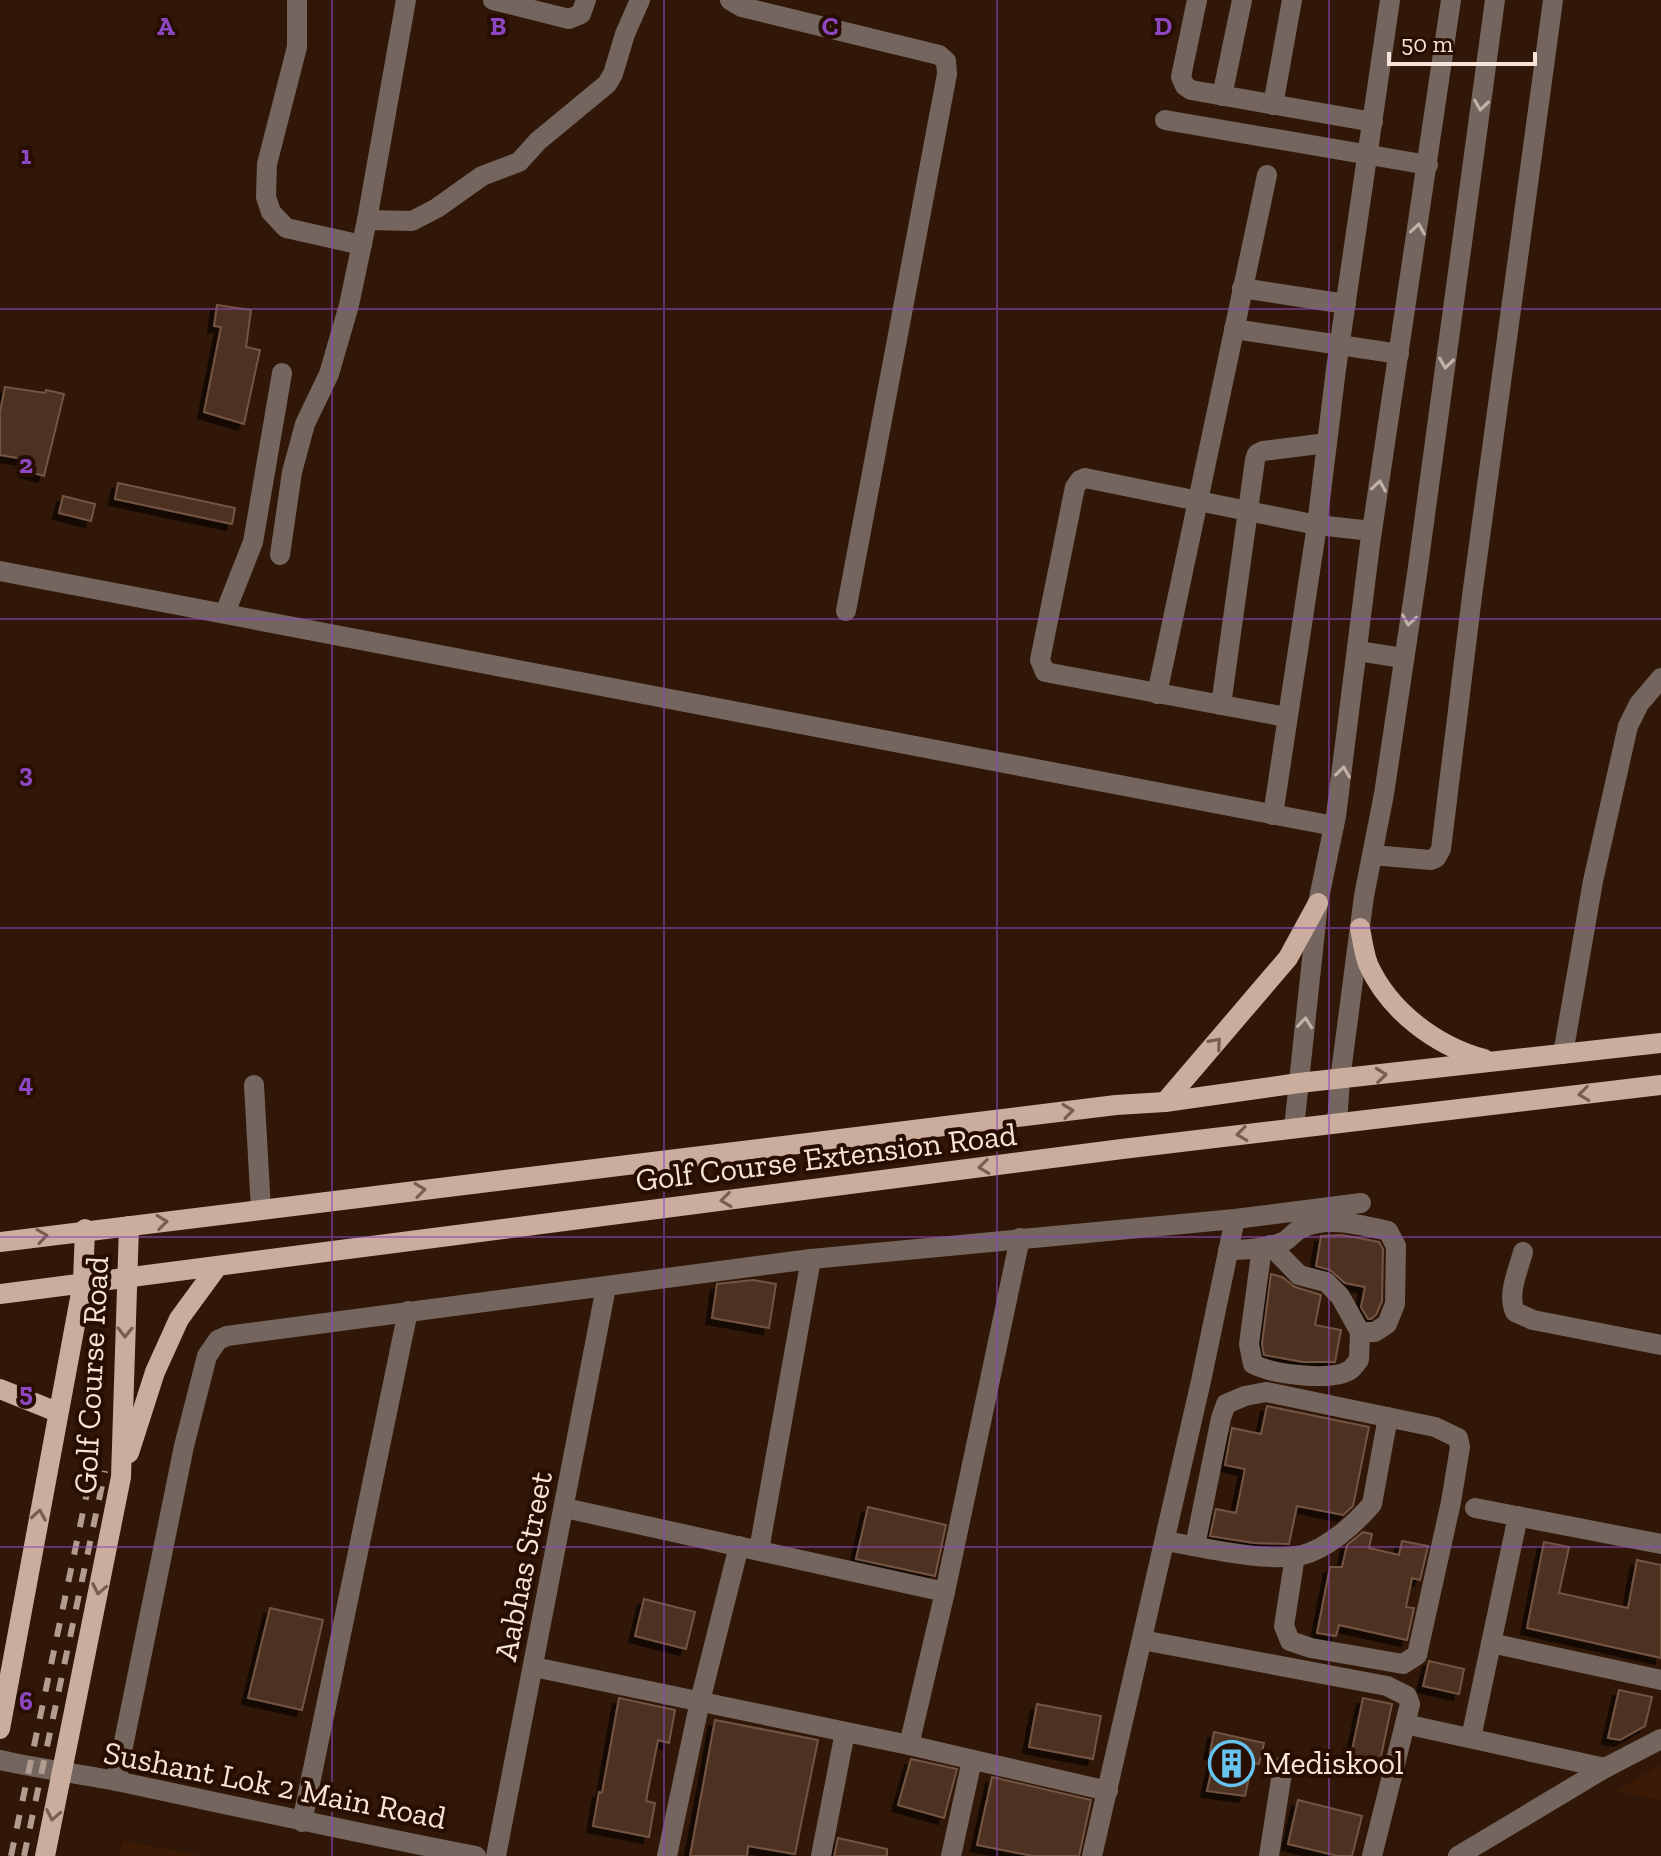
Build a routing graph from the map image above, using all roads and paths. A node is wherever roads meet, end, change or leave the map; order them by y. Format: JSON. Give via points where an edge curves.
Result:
{"nodes":[{"id":1,"x":297,"y":0,"type":"edge"},
{"id":2,"x":406,"y":0,"type":"edge"},
{"id":3,"x":493,"y":0,"type":"edge"},
{"id":4,"x":586,"y":0,"type":"edge"},
{"id":5,"x":640,"y":0,"type":"edge"},
{"id":6,"x":730,"y":0,"type":"edge"},
{"id":7,"x":1197,"y":0,"type":"edge"},
{"id":8,"x":1242,"y":0,"type":"edge"},
{"id":9,"x":1292,"y":0,"type":"edge"},
{"id":10,"x":1390,"y":0,"type":"edge"},
{"id":11,"x":1451,"y":0,"type":"edge"},
{"id":12,"x":1495,"y":0,"type":"edge"},
{"id":13,"x":1553,"y":0,"type":"edge"},
{"id":14,"x":1222,"y":96,"type":"junction"},
{"id":15,"x":1273,"y":105,"type":"junction"},
{"id":16,"x":1165,"y":120,"type":"dead end"},
{"id":17,"x":1373,"y":122,"type":"junction"},
{"id":18,"x":1368,"y":154,"type":"junction"},
{"id":19,"x":1428,"y":165,"type":"junction"},
{"id":20,"x":1267,"y":175,"type":"dead end"},
{"id":21,"x":367,"y":220,"type":"junction"},
{"id":22,"x":362,"y":245,"type":"junction"},
{"id":23,"x":1242,"y":288,"type":"junction"},
{"id":24,"x":1346,"y":304,"type":"junction"},
{"id":25,"x":1234,"y":329,"type":"junction"},
{"id":26,"x":1339,"y":345,"type":"junction"},
{"id":27,"x":1399,"y":354,"type":"junction"},
{"id":28,"x":282,"y":373,"type":"dead end"},
{"id":29,"x":1327,"y":443,"type":"junction"},
{"id":30,"x":1197,"y":500,"type":"junction"},
{"id":31,"x":1247,"y":510,"type":"junction"},
{"id":32,"x":1317,"y":525,"type":"junction"},
{"id":33,"x":1372,"y":531,"type":"junction"},
{"id":34,"x":280,"y":555,"type":"dead end"},
{"id":35,"x":0,"y":571,"type":"edge"},
{"id":36,"x":846,"y":611,"type":"dead end"},
{"id":37,"x":225,"y":613,"type":"junction"},
{"id":38,"x":1358,"y":651,"type":"junction"},
{"id":39,"x":1403,"y":658,"type":"junction"},
{"id":40,"x":1661,"y":678,"type":"edge"},
{"id":41,"x":1157,"y":694,"type":"junction"},
{"id":42,"x":1221,"y":705,"type":"junction"},
{"id":43,"x":1286,"y":717,"type":"junction"},
{"id":44,"x":1273,"y":815,"type":"junction"},
{"id":45,"x":1334,"y":826,"type":"junction"},
{"id":46,"x":1372,"y":855,"type":"junction"},
{"id":47,"x":1318,"y":903,"type":"junction"},
{"id":48,"x":1360,"y":928,"type":"junction"},
{"id":49,"x":1661,"y":1043,"type":"edge"},
{"id":50,"x":1563,"y":1054,"type":"junction"},
{"id":51,"x":1495,"y":1062,"type":"junction"},
{"id":52,"x":1340,"y":1080,"type":"junction"},
{"id":53,"x":1299,"y":1083,"type":"junction"},
{"id":54,"x":254,"y":1085,"type":"dead end"},
{"id":55,"x":1661,"y":1085,"type":"edge"},
{"id":56,"x":1165,"y":1102,"type":"junction"},
{"id":57,"x":1337,"y":1123,"type":"junction"},
{"id":58,"x":1294,"y":1128,"type":"junction"},
{"id":59,"x":1361,"y":1203,"type":"dead end"},
{"id":60,"x":261,"y":1210,"type":"junction"},
{"id":61,"x":1235,"y":1219,"type":"junction"},
{"id":62,"x":129,"y":1226,"type":"junction"},
{"id":63,"x":85,"y":1229,"type":"junction"},
{"id":64,"x":1020,"y":1238,"type":"junction"},
{"id":65,"x":0,"y":1242,"type":"edge"},
{"id":66,"x":1266,"y":1246,"type":"junction"},
{"id":67,"x":1228,"y":1250,"type":"junction"},
{"id":68,"x":1523,"y":1252,"type":"dead end"},
{"id":69,"x":811,"y":1259,"type":"junction"},
{"id":70,"x":217,"y":1267,"type":"junction"},
{"id":71,"x":126,"y":1278,"type":"junction"},
{"id":72,"x":83,"y":1282,"type":"junction"},
{"id":73,"x":606,"y":1287,"type":"junction"},
{"id":74,"x":0,"y":1294,"type":"edge"},
{"id":75,"x":408,"y":1311,"type":"junction"},
{"id":76,"x":1360,"y":1332,"type":"junction"},
{"id":77,"x":1661,"y":1345,"type":"edge"},
{"id":78,"x":0,"y":1389,"type":"edge"},
{"id":79,"x":57,"y":1412,"type":"junction"},
{"id":80,"x":1388,"y":1417,"type":"junction"},
{"id":81,"x":121,"y":1477,"type":"junction"},
{"id":82,"x":565,"y":1508,"type":"junction"},
{"id":83,"x":1475,"y":1508,"type":"dead end"},
{"id":84,"x":1518,"y":1516,"type":"junction"},
{"id":85,"x":1165,"y":1541,"type":"junction"},
{"id":86,"x":1661,"y":1544,"type":"edge"},
{"id":87,"x":1195,"y":1546,"type":"junction"},
{"id":88,"x":749,"y":1548,"type":"junction"},
{"id":89,"x":1295,"y":1556,"type":"junction"},
{"id":90,"x":945,"y":1592,"type":"junction"},
{"id":91,"x":1142,"y":1640,"type":"junction"},
{"id":92,"x":1491,"y":1643,"type":"junction"},
{"id":93,"x":534,"y":1667,"type":"junction"},
{"id":94,"x":1661,"y":1680,"type":"edge"},
{"id":95,"x":700,"y":1701,"type":"junction"},
{"id":96,"x":1405,"y":1724,"type":"junction"},
{"id":97,"x":0,"y":1729,"type":"edge"},
{"id":98,"x":845,"y":1732,"type":"junction"},
{"id":99,"x":1471,"y":1738,"type":"junction"},
{"id":100,"x":1661,"y":1739,"type":"edge"},
{"id":101,"x":909,"y":1745,"type":"junction"},
{"id":102,"x":0,"y":1760,"type":"edge"},
{"id":103,"x":972,"y":1760,"type":"junction"},
{"id":104,"x":1283,"y":1766,"type":"dead end"},
{"id":105,"x":1605,"y":1768,"type":"junction"},
{"id":106,"x":62,"y":1774,"type":"junction"},
{"id":107,"x":116,"y":1781,"type":"junction"},
{"id":108,"x":1108,"y":1791,"type":"junction"},
{"id":109,"x":302,"y":1822,"type":"junction"},
{"id":110,"x":45,"y":1856,"type":"edge"},
{"id":111,"x":476,"y":1856,"type":"edge"},
{"id":112,"x":496,"y":1856,"type":"edge"},
{"id":113,"x":667,"y":1856,"type":"edge"},
{"id":114,"x":821,"y":1856,"type":"edge"},
{"id":115,"x":951,"y":1856,"type":"edge"},
{"id":116,"x":1092,"y":1856,"type":"edge"},
{"id":117,"x":1269,"y":1856,"type":"edge"},
{"id":118,"x":1372,"y":1856,"type":"edge"},
{"id":119,"x":1458,"y":1856,"type":"edge"}],
"edges":[{"from":1,"to":22,"type":"street","via":[[297,47],[267,164],[266,197],[286,228]]},
{"from":2,"to":21,"type":"street"},
{"from":3,"to":4,"type":"street","via":[[569,19],[581,14]]},
{"from":5,"to":21,"type":"street","via":[[607,84],[519,162],[482,176],[412,221]]},
{"from":6,"to":36,"type":"street","via":[[946,61]]},
{"from":7,"to":14,"type":"street","via":[[1181,77],[1191,90]]},
{"from":8,"to":14,"type":"street"},
{"from":9,"to":15,"type":"street"},
{"from":10,"to":17,"type":"street"},
{"from":11,"to":19,"type":"street"},
{"from":12,"to":39,"type":"street","one_way":true},
{"from":13,"to":46,"type":"street","via":[[1441,849],[1431,860]]},
{"from":14,"to":15,"type":"street"},
{"from":15,"to":17,"type":"street"},
{"from":16,"to":18,"type":"street"},
{"from":17,"to":18,"type":"street"},
{"from":18,"to":19,"type":"street"},
{"from":18,"to":24,"type":"street"},
{"from":27,"to":19,"type":"street","one_way":true},
{"from":20,"to":23,"type":"street"},
{"from":21,"to":22,"type":"street"},
{"from":22,"to":34,"type":"street","via":[[334,360],[305,424],[292,472]]},
{"from":23,"to":24,"type":"street"},
{"from":23,"to":25,"type":"street"},
{"from":24,"to":26,"type":"street"},
{"from":25,"to":26,"type":"street"},
{"from":25,"to":30,"type":"street"},
{"from":26,"to":27,"type":"street"},
{"from":26,"to":29,"type":"street"},
{"from":33,"to":27,"type":"street","one_way":true},
{"from":28,"to":37,"type":"street","via":[[253,542]]},
{"from":29,"to":31,"type":"street","via":[[1257,454]]},
{"from":29,"to":32,"type":"street"},
{"from":30,"to":31,"type":"street"},
{"from":30,"to":41,"type":"street"},
{"from":30,"to":41,"type":"street","via":[[1080,480],[1045,631],[1040,660],[1045,672]]},
{"from":31,"to":32,"type":"street"},
{"from":31,"to":42,"type":"street"},
{"from":32,"to":33,"type":"street"},
{"from":32,"to":43,"type":"street"},
{"from":33,"to":38,"type":"street"},
{"from":35,"to":37,"type":"street"},
{"from":37,"to":44,"type":"street"},
{"from":38,"to":39,"type":"street"},
{"from":45,"to":38,"type":"street","one_way":true},
{"from":39,"to":46,"type":"street"},
{"from":40,"to":50,"type":"street","via":[[1628,726],[1593,881]]},
{"from":41,"to":42,"type":"street"},
{"from":42,"to":43,"type":"street"},
{"from":43,"to":44,"type":"street"},
{"from":44,"to":45,"type":"street"},
{"from":45,"to":47,"type":"street"},
{"from":46,"to":48,"type":"street"},
{"from":53,"to":47,"type":"street","one_way":true},
{"from":56,"to":47,"type":"main road","one_way":true,"via":[[1288,958]]},
{"from":48,"to":51,"type":"main road","via":[[1367,962],[1405,1014],[1457,1052]]},
{"from":48,"to":52,"type":"street"},
{"from":49,"to":50,"type":"main road","name":"Golf Course Extension Road"},
{"from":50,"to":51,"type":"main road","name":"Golf Course Extension Road"},
{"from":52,"to":51,"type":"main road","name":"Golf Course Extension Road","one_way":true},
{"from":52,"to":53,"type":"main road","name":"Golf Course Extension Road"},
{"from":52,"to":57,"type":"street"},
{"from":53,"to":56,"type":"main road","name":"Golf Course Extension Road"},
{"from":53,"to":58,"type":"street"},
{"from":54,"to":60,"type":"street"},
{"from":55,"to":57,"type":"main road","name":"Golf Course Extension Road","one_way":true},
{"from":60,"to":56,"type":"main road","name":"Golf Course Extension Road","one_way":true},
{"from":57,"to":58,"type":"main road","name":"Golf Course Extension Road"},
{"from":58,"to":70,"type":"main road","name":"Golf Course Extension Road","one_way":true},
{"from":59,"to":61,"type":"street"},
{"from":62,"to":60,"type":"main road","name":"Golf Course Extension Road","one_way":true},
{"from":61,"to":64,"type":"street"},
{"from":61,"to":67,"type":"street"},
{"from":62,"to":63,"type":"main road","name":"Golf Course Extension Road"},
{"from":62,"to":71,"type":"main road","name":"Golf Course Road"},
{"from":65,"to":63,"type":"main road","name":"Golf Course Extension Road","one_way":true},
{"from":63,"to":72,"type":"main road","name":"Golf Course Road"},
{"from":64,"to":69,"type":"street"},
{"from":64,"to":90,"type":"street"},
{"from":66,"to":67,"type":"street"},
{"from":66,"to":76,"type":"street","via":[[1299,1275],[1326,1282]]},
{"from":66,"to":76,"type":"street","via":[[1285,1241],[1301,1228],[1341,1221],[1388,1231],[1396,1246],[1395,1304],[1387,1324],[1375,1332]]},
{"from":66,"to":76,"type":"street","via":[[1249,1344],[1253,1364],[1266,1371],[1328,1376],[1350,1370],[1359,1360]]},
{"from":67,"to":85,"type":"street"},
{"from":68,"to":77,"type":"street","via":[[1511,1295],[1515,1312]]},
{"from":69,"to":73,"type":"street"},
{"from":69,"to":88,"type":"street"},
{"from":70,"to":71,"type":"main road","name":"Golf Course Extension Road"},
{"from":70,"to":81,"type":"main road","via":[[179,1319],[155,1372]]},
{"from":71,"to":72,"type":"main road","name":"Golf Course Extension Road"},
{"from":71,"to":81,"type":"main road","name":"Golf Course Road","one_way":true},
{"from":72,"to":74,"type":"main road","name":"Golf Course Extension Road"},
{"from":72,"to":79,"type":"main road","name":"Golf Course Road"},
{"from":73,"to":75,"type":"street"},
{"from":73,"to":82,"type":"street","name":"Aabhas Street"},
{"from":75,"to":107,"type":"street","via":[[227,1336],[212,1346],[181,1461]]},
{"from":75,"to":109,"type":"street"},
{"from":78,"to":79,"type":"main road"},
{"from":97,"to":79,"type":"main road","name":"Golf Course Road","one_way":true},
{"from":80,"to":87,"type":"street","via":[[1266,1392],[1226,1404]]},
{"from":80,"to":89,"type":"street","via":[[1372,1504],[1328,1542]]},
{"from":80,"to":89,"type":"street","via":[[1451,1433],[1460,1447],[1417,1655],[1403,1664],[1290,1641],[1284,1626]]},
{"from":81,"to":106,"type":"main road","name":"Golf Course Road","one_way":true},
{"from":82,"to":88,"type":"street"},
{"from":82,"to":93,"type":"street","name":"Aabhas Street"},
{"from":83,"to":84,"type":"street"},
{"from":84,"to":86,"type":"street"},
{"from":84,"to":92,"type":"street"},
{"from":85,"to":87,"type":"street"},
{"from":85,"to":91,"type":"street"},
{"from":87,"to":89,"type":"street"},
{"from":88,"to":90,"type":"street"},
{"from":88,"to":95,"type":"street"},
{"from":90,"to":101,"type":"street"},
{"from":91,"to":96,"type":"street","via":[[1387,1686],[1407,1696]]},
{"from":91,"to":108,"type":"street"},
{"from":92,"to":94,"type":"street"},
{"from":92,"to":99,"type":"street"},
{"from":93,"to":95,"type":"street"},
{"from":93,"to":112,"type":"street","name":"Aabhas Street"},
{"from":95,"to":98,"type":"street"},
{"from":95,"to":113,"type":"street"},
{"from":96,"to":99,"type":"street"},
{"from":96,"to":118,"type":"street"},
{"from":98,"to":101,"type":"street"},
{"from":98,"to":114,"type":"street"},
{"from":99,"to":105,"type":"street"},
{"from":100,"to":105,"type":"street"},
{"from":101,"to":103,"type":"street"},
{"from":102,"to":106,"type":"street","name":"Sushant Lok 2 Main Road"},
{"from":103,"to":108,"type":"street"},
{"from":103,"to":115,"type":"street"},
{"from":104,"to":117,"type":"street"},
{"from":105,"to":119,"type":"street"},
{"from":106,"to":107,"type":"street","name":"Sushant Lok 2 Main Road"},
{"from":106,"to":110,"type":"main road","name":"Golf Course Road","one_way":true},
{"from":107,"to":109,"type":"street","name":"Sushant Lok 2 Main Road"},
{"from":108,"to":116,"type":"street"},
{"from":109,"to":111,"type":"street","name":"Sushant Lok 2 Main Road"}]}
